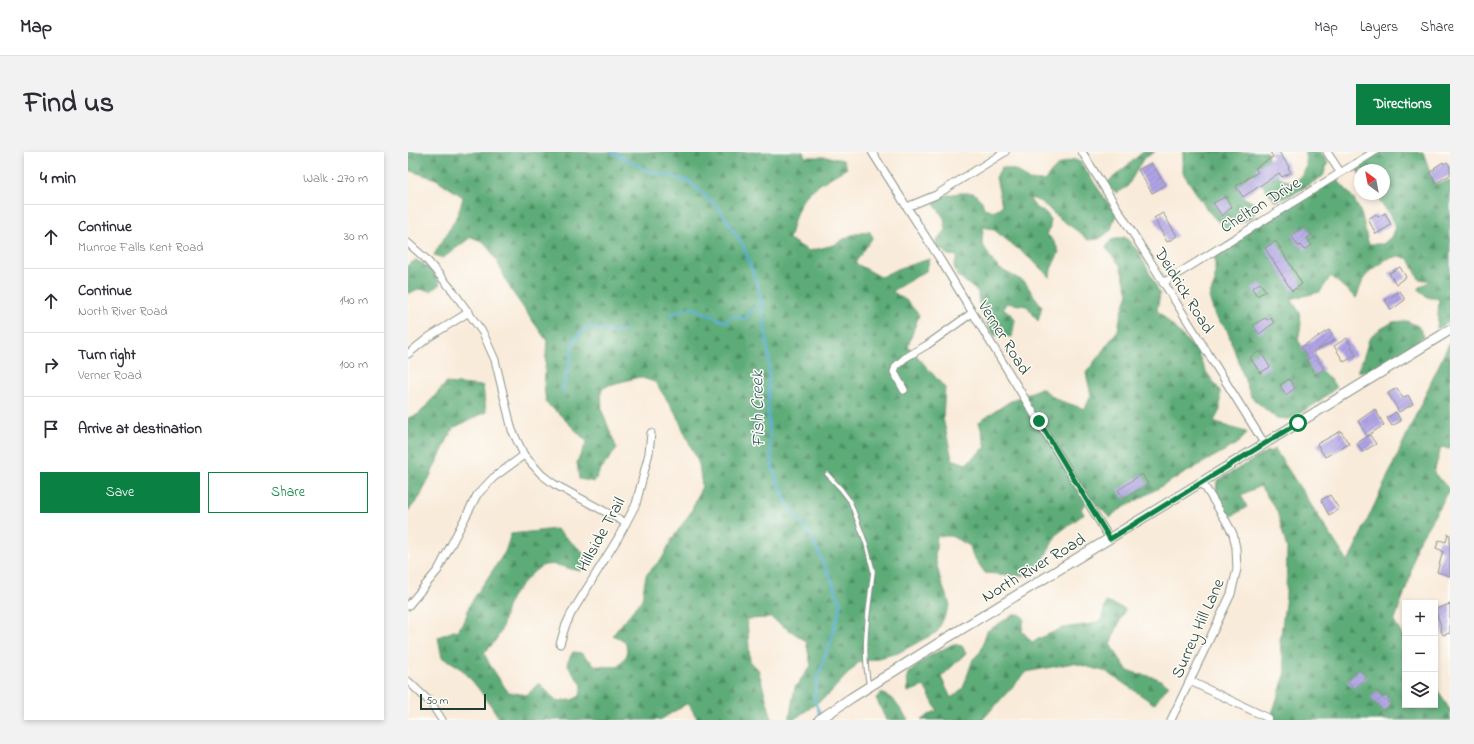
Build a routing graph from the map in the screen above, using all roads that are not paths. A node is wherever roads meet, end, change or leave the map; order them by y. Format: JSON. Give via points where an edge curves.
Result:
{"nodes":[{"id":1,"x":872,"y":152,"type":"edge"},
{"id":2,"x":1005,"y":152,"type":"edge"},
{"id":3,"x":1082,"y":152,"type":"edge"},
{"id":4,"x":1327,"y":152,"type":"edge"},
{"id":5,"x":1374,"y":152,"type":"edge"},
{"id":6,"x":1340,"y":172,"type":"junction"},
{"id":7,"x":907,"y":207,"type":"junction"},
{"id":8,"x":408,"y":243,"type":"edge"},
{"id":9,"x":1163,"y":283,"type":"junction"},
{"id":10,"x":468,"y":312,"type":"junction"},
{"id":11,"x":972,"y":313,"type":"junction"},
{"id":12,"x":1450,"y":330,"type":"edge"},
{"id":13,"x":408,"y":354,"type":"edge"},
{"id":14,"x":904,"y":390,"type":"dead end"},
{"id":15,"x":652,"y":434,"type":"dead end"},
{"id":16,"x":1264,"y":443,"type":"junction"},
{"id":17,"x":524,"y":455,"type":"junction"},
{"id":18,"x":827,"y":474,"type":"dead end"},
{"id":19,"x":1202,"y":482,"type":"junction"},
{"id":20,"x":626,"y":523,"type":"junction"},
{"id":21,"x":1110,"y":539,"type":"junction"},
{"id":22,"x":408,"y":606,"type":"edge"},
{"id":23,"x":560,"y":644,"type":"dead end"},
{"id":24,"x":408,"y":681,"type":"edge"},
{"id":25,"x":1190,"y":681,"type":"junction"},
{"id":26,"x":869,"y":687,"type":"junction"},
{"id":27,"x":1268,"y":718,"type":"dead end"},
{"id":28,"x":442,"y":720,"type":"edge"},
{"id":29,"x":819,"y":720,"type":"edge"},
{"id":30,"x":1171,"y":720,"type":"edge"}],
"edges":[{"from":1,"to":7,"type":"street","name":"Verner Road"},
{"from":2,"to":7,"type":"street","via":[[936,195]]},
{"from":3,"to":9,"type":"street","name":"Deidrick Road"},
{"from":4,"to":6,"type":"street"},
{"from":5,"to":6,"type":"street","name":"Chelton Drive"},
{"from":6,"to":9,"type":"street","name":"Chelton Drive"},
{"from":7,"to":11,"type":"street","name":"Verner Road"},
{"from":8,"to":10,"type":"street","via":[[425,258]]},
{"from":9,"to":16,"type":"street","name":"Deidrick Road"},
{"from":10,"to":13,"type":"street"},
{"from":10,"to":17,"type":"street","via":[[483,333],[495,360],[512,430]]},
{"from":11,"to":14,"type":"street","via":[[896,366],[894,372]]},
{"from":11,"to":21,"type":"street","name":"Verner Road"},
{"from":12,"to":16,"type":"street","name":"North River Road"},
{"from":15,"to":20,"type":"street","name":"Hillside Trail","via":[[636,504]]},
{"from":16,"to":19,"type":"street","name":"North River Road"},
{"from":17,"to":20,"type":"street","via":[[554,484]]},
{"from":17,"to":22,"type":"street","via":[[493,478],[477,495],[438,570]]},
{"from":18,"to":26,"type":"lane","via":[[850,501],[873,571],[865,669]]},
{"from":19,"to":21,"type":"street","name":"North River Road"},
{"from":19,"to":25,"type":"street","name":"Surrey Hill Lane","via":[[1232,534],[1238,569],[1231,594]]},
{"from":20,"to":23,"type":"street","name":"Hillside Trail","via":[[571,614]]},
{"from":21,"to":26,"type":"street","name":"North River Road"},
{"from":24,"to":28,"type":"street","via":[[431,703]]},
{"from":25,"to":27,"type":"street"},
{"from":25,"to":30,"type":"street","name":"Surrey Hill Lane"},
{"from":26,"to":29,"type":"street","name":"North River Road"}]}
